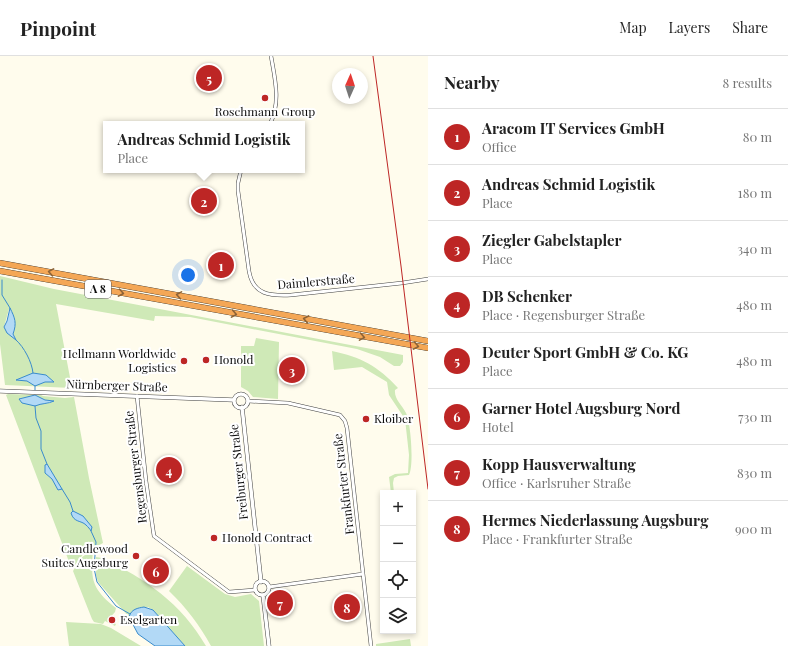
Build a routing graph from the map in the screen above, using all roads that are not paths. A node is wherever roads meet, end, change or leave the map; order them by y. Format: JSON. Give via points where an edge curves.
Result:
{"nodes":[{"id":1,"x":272,"y":56,"type":"edge"},
{"id":2,"x":271,"y":121,"type":"edge"},
{"id":3,"x":240,"y":173,"type":"edge"},
{"id":4,"x":0,"y":263,"type":"edge"},
{"id":5,"x":0,"y":271,"type":"edge"},
{"id":6,"x":428,"y":278,"type":"edge"},
{"id":7,"x":426,"y":340,"type":"edge"},
{"id":8,"x":428,"y":348,"type":"edge"},
{"id":9,"x":0,"y":391,"type":"edge"},
{"id":10,"x":138,"y":396,"type":"junction"},
{"id":11,"x":234,"y":400,"type":"junction"},
{"id":12,"x":248,"y":401,"type":"junction"},
{"id":13,"x":242,"y":407,"type":"junction"},
{"id":14,"x":363,"y":574,"type":"junction"},
{"id":15,"x":261,"y":582,"type":"junction"},
{"id":16,"x":269,"y":587,"type":"junction"},
{"id":17,"x":256,"y":590,"type":"junction"},
{"id":18,"x":263,"y":595,"type":"junction"},
{"id":19,"x":269,"y":646,"type":"edge"},
{"id":20,"x":372,"y":646,"type":"edge"}],
"edges":[{"from":1,"to":2,"type":"street","via":[[277,98]]},
{"from":3,"to":6,"type":"street","name":"Daimlerstraße","via":[[238,191],[249,271],[252,283],[262,292],[291,295]]},
{"from":7,"to":4,"type":"highway","number":"A 8","one_way":true},
{"from":5,"to":8,"type":"highway","number":"A 8","one_way":true},
{"from":9,"to":10,"type":"street","name":"Nürnberger Straße"},
{"from":10,"to":11,"type":"street","name":"Nürnberger Straße"},
{"from":10,"to":17,"type":"street","name":"Regensburger Straße","via":[[154,536],[229,592]]},
{"from":11,"to":12,"type":"street","via":[[240,394],[245,395]]},
{"from":11,"to":13,"type":"street","via":[[237,406]]},
{"from":12,"to":13,"type":"street"},
{"from":12,"to":14,"type":"street","name":"Frankfurter Straße","via":[[288,403],[343,417],[347,428]]},
{"from":13,"to":15,"type":"street","name":"Freiburger Straße"},
{"from":14,"to":16,"type":"street"},
{"from":14,"to":20,"type":"street","name":"Frankfurter Straße"},
{"from":15,"to":16,"type":"street","via":[[267,583]]},
{"from":15,"to":17,"type":"street","via":[[257,584]]},
{"from":16,"to":18,"type":"street","via":[[268,593]]},
{"from":17,"to":18,"type":"street"},
{"from":18,"to":19,"type":"street"}]}
